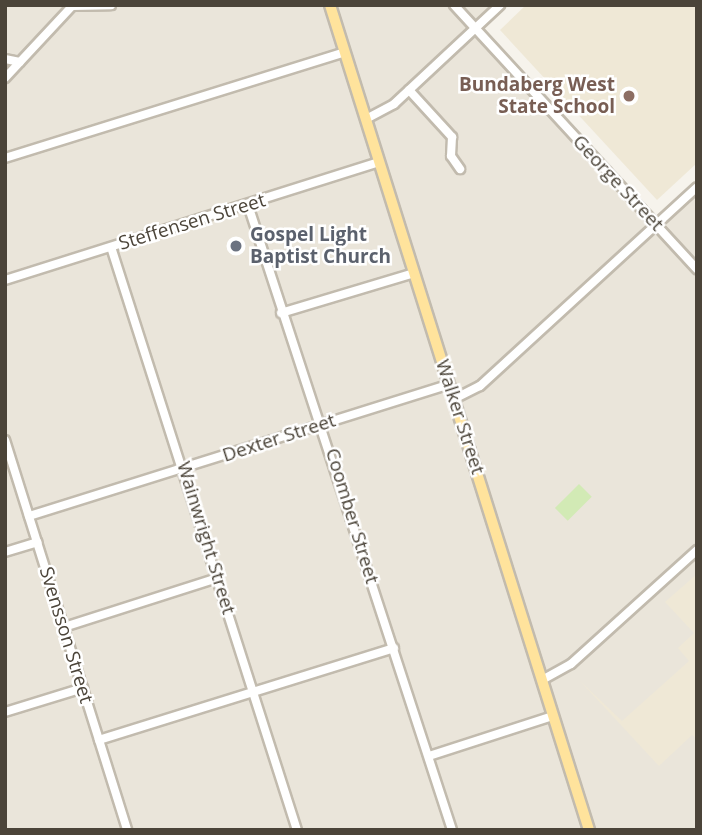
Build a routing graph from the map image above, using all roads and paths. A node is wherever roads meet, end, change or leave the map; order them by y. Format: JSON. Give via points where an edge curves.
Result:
{"nodes":[{"id":1,"x":111,"y":5,"type":"edge"},
{"id":2,"x":330,"y":5,"type":"edge"},
{"id":3,"x":454,"y":5,"type":"edge"},
{"id":4,"x":500,"y":5,"type":"edge"},
{"id":5,"x":72,"y":6,"type":"edge"},
{"id":6,"x":475,"y":28,"type":"junction"},
{"id":7,"x":345,"y":52,"type":"junction"},
{"id":8,"x":5,"y":59,"type":"edge"},
{"id":9,"x":20,"y":62,"type":"junction"},
{"id":10,"x":5,"y":78,"type":"edge"},
{"id":11,"x":409,"y":90,"type":"junction"},
{"id":12,"x":366,"y":119,"type":"junction"},
{"id":13,"x":5,"y":158,"type":"edge"},
{"id":14,"x":379,"y":162,"type":"junction"},
{"id":15,"x":460,"y":169,"type":"dead end"},
{"id":16,"x":697,"y":187,"type":"edge"},
{"id":17,"x":247,"y":205,"type":"junction"},
{"id":18,"x":656,"y":225,"type":"junction"},
{"id":19,"x":111,"y":247,"type":"junction"},
{"id":20,"x":697,"y":269,"type":"edge"},
{"id":21,"x":414,"y":273,"type":"junction"},
{"id":22,"x":5,"y":280,"type":"edge"},
{"id":23,"x":281,"y":313,"type":"junction"},
{"id":24,"x":449,"y":384,"type":"junction"},
{"id":25,"x":454,"y":399,"type":"junction"},
{"id":26,"x":321,"y":425,"type":"junction"},
{"id":27,"x":5,"y":440,"type":"edge"},
{"id":28,"x":184,"y":468,"type":"junction"},
{"id":29,"x":29,"y":516,"type":"junction"},
{"id":30,"x":37,"y":541,"type":"junction"},
{"id":31,"x":697,"y":550,"type":"edge"},
{"id":32,"x":5,"y":552,"type":"edge"},
{"id":33,"x":218,"y":578,"type":"junction"},
{"id":34,"x":64,"y":627,"type":"junction"},
{"id":35,"x":394,"y":648,"type":"junction"},
{"id":36,"x":542,"y":680,"type":"junction"},
{"id":37,"x":83,"y":688,"type":"junction"},
{"id":38,"x":254,"y":692,"type":"junction"},
{"id":39,"x":5,"y":712,"type":"edge"},
{"id":40,"x":553,"y":716,"type":"junction"},
{"id":41,"x":99,"y":740,"type":"junction"},
{"id":42,"x":429,"y":756,"type":"junction"},
{"id":43,"x":127,"y":830,"type":"edge"},
{"id":44,"x":297,"y":830,"type":"edge"},
{"id":45,"x":452,"y":830,"type":"edge"},
{"id":46,"x":589,"y":830,"type":"edge"}],
"edges":[{"from":1,"to":5,"type":"street"},
{"from":2,"to":7,"type":"main road","name":"Walker Street"},
{"from":3,"to":6,"type":"street","name":"George Street"},
{"from":4,"to":6,"type":"street"},
{"from":5,"to":9,"type":"street"},
{"from":6,"to":11,"type":"street"},
{"from":6,"to":18,"type":"street","name":"George Street"},
{"from":7,"to":12,"type":"main road","name":"Walker Street"},
{"from":7,"to":13,"type":"street"},
{"from":8,"to":9,"type":"street"},
{"from":9,"to":10,"type":"street"},
{"from":11,"to":12,"type":"street"},
{"from":11,"to":15,"type":"street","via":[[452,137],[451,156]]},
{"from":12,"to":14,"type":"main road","name":"Walker Street"},
{"from":14,"to":17,"type":"street","name":"Steffensen Street"},
{"from":14,"to":21,"type":"main road","name":"Walker Street"},
{"from":16,"to":18,"type":"street"},
{"from":17,"to":19,"type":"street","name":"Steffensen Street"},
{"from":17,"to":23,"type":"street","name":"Coomber Street"},
{"from":18,"to":20,"type":"street","name":"George Street"},
{"from":18,"to":25,"type":"street","via":[[480,386]]},
{"from":19,"to":22,"type":"street","name":"Steffensen Street"},
{"from":19,"to":28,"type":"street","name":"Wainwright Street"},
{"from":21,"to":23,"type":"street"},
{"from":21,"to":24,"type":"main road","name":"Walker Street"},
{"from":23,"to":26,"type":"street","name":"Coomber Street"},
{"from":24,"to":25,"type":"main road","name":"Walker Street"},
{"from":24,"to":26,"type":"street","name":"Dexter Street"},
{"from":25,"to":36,"type":"main road","name":"Walker Street"},
{"from":26,"to":28,"type":"street","name":"Dexter Street"},
{"from":26,"to":35,"type":"street","name":"Coomber Street"},
{"from":27,"to":29,"type":"street","name":"Svensson Street"},
{"from":28,"to":29,"type":"street","name":"Dexter Street"},
{"from":28,"to":33,"type":"street","name":"Wainwright Street"},
{"from":29,"to":30,"type":"street","name":"Svensson Street"},
{"from":30,"to":32,"type":"street"},
{"from":30,"to":34,"type":"street","name":"Svensson Street"},
{"from":31,"to":36,"type":"street","via":[[571,664]]},
{"from":33,"to":34,"type":"street"},
{"from":33,"to":38,"type":"street","name":"Wainwright Street"},
{"from":34,"to":37,"type":"street","name":"Svensson Street"},
{"from":35,"to":38,"type":"street"},
{"from":35,"to":42,"type":"street","name":"Coomber Street"},
{"from":36,"to":40,"type":"main road","name":"Walker Street"},
{"from":37,"to":39,"type":"street"},
{"from":37,"to":41,"type":"street","name":"Svensson Street"},
{"from":38,"to":41,"type":"street"},
{"from":38,"to":44,"type":"street","name":"Wainwright Street"},
{"from":40,"to":42,"type":"street"},
{"from":40,"to":46,"type":"main road","name":"Walker Street"},
{"from":41,"to":43,"type":"street","name":"Svensson Street"},
{"from":42,"to":45,"type":"street","name":"Coomber Street"}]}
